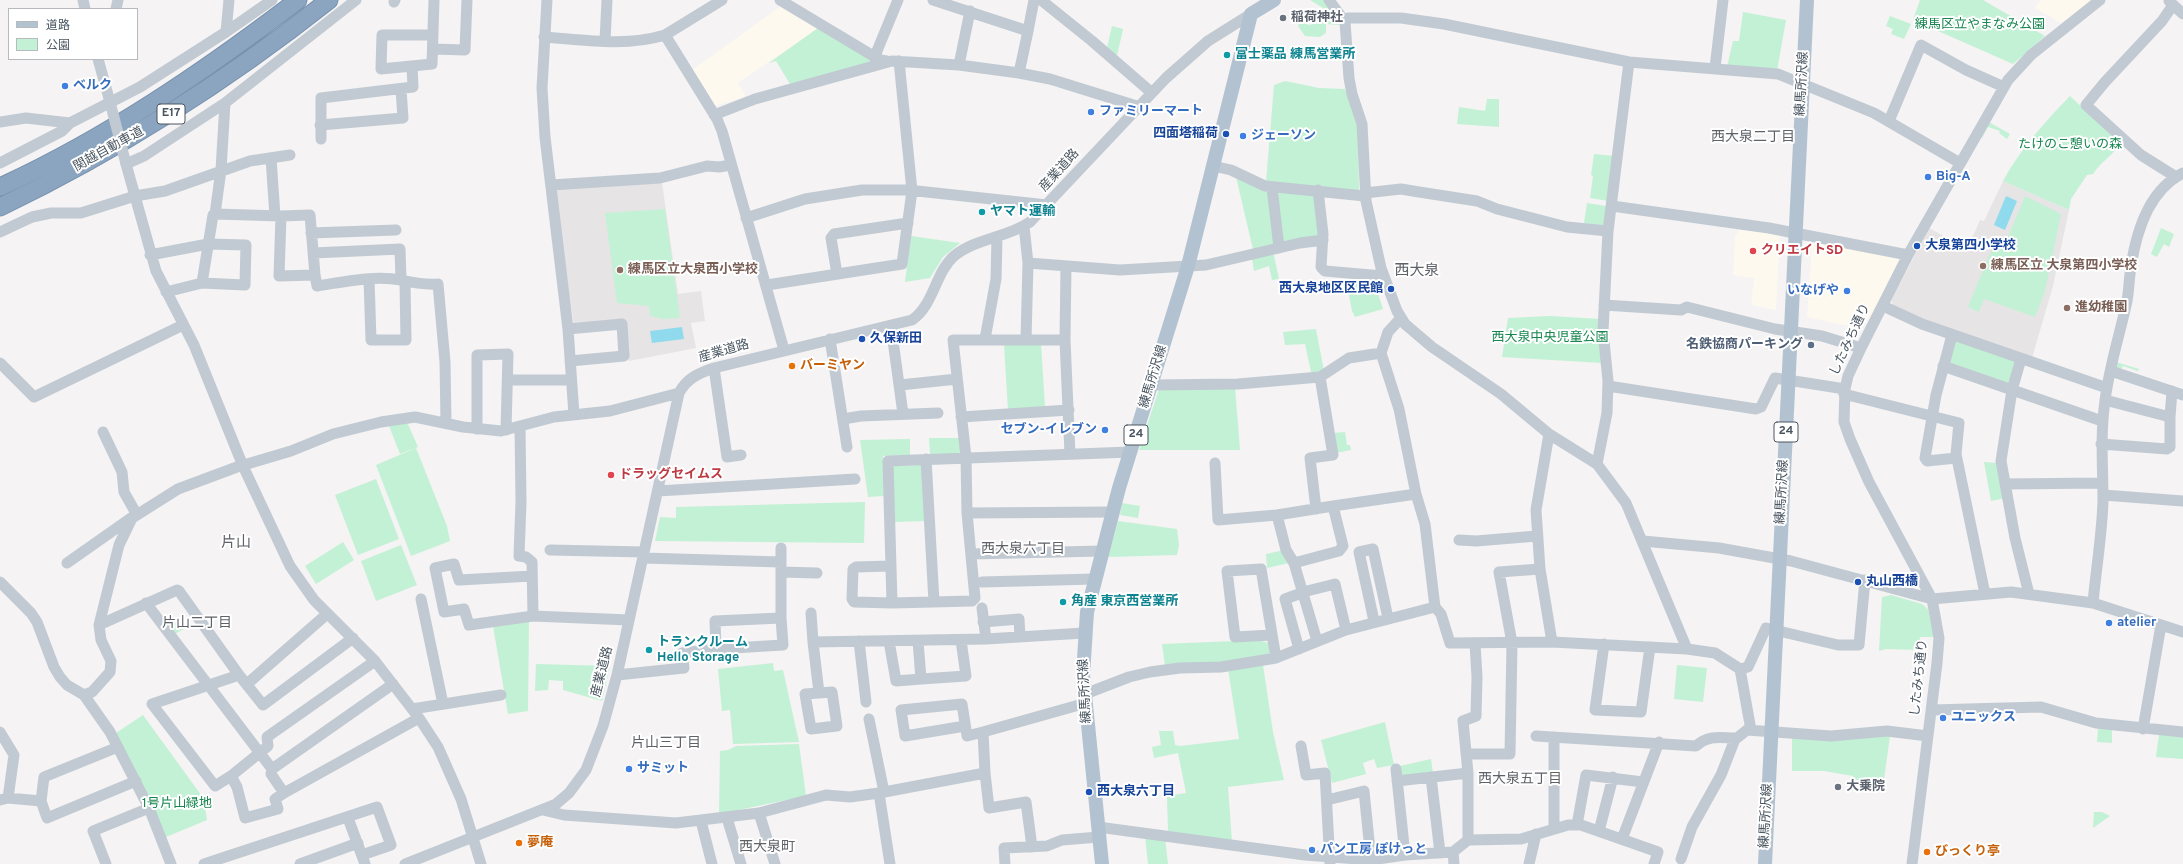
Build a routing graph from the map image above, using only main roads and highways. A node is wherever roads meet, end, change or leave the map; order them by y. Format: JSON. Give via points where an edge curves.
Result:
{"nodes":[{"id":1,"x":298,"y":0,"type":"edge"},
{"id":2,"x":329,"y":0,"type":"edge"},
{"id":3,"x":1274,"y":0,"type":"edge"},
{"id":4,"x":1807,"y":0,"type":"edge"},
{"id":5,"x":0,"y":187,"type":"edge"},
{"id":6,"x":0,"y":207,"type":"edge"},
{"id":7,"x":1102,"y":864,"type":"edge"},
{"id":8,"x":1765,"y":864,"type":"edge"}],
"edges":[{"from":1,"to":5,"type":"highway","name":"関越自動車道","number":"E17","via":[[165,95],[92,140]]},
{"from":2,"to":6,"type":"highway","name":"関越自動車道","number":"E17","via":[[278,40],[155,124]]},
{"from":3,"to":7,"type":"main road","name":"練馬所沢線","number":"24","via":[[1252,14],[1188,266],[1094,579],[1084,633],[1083,675]]},
{"from":4,"to":8,"type":"main road","name":"練馬所沢線","number":"24"}]}
